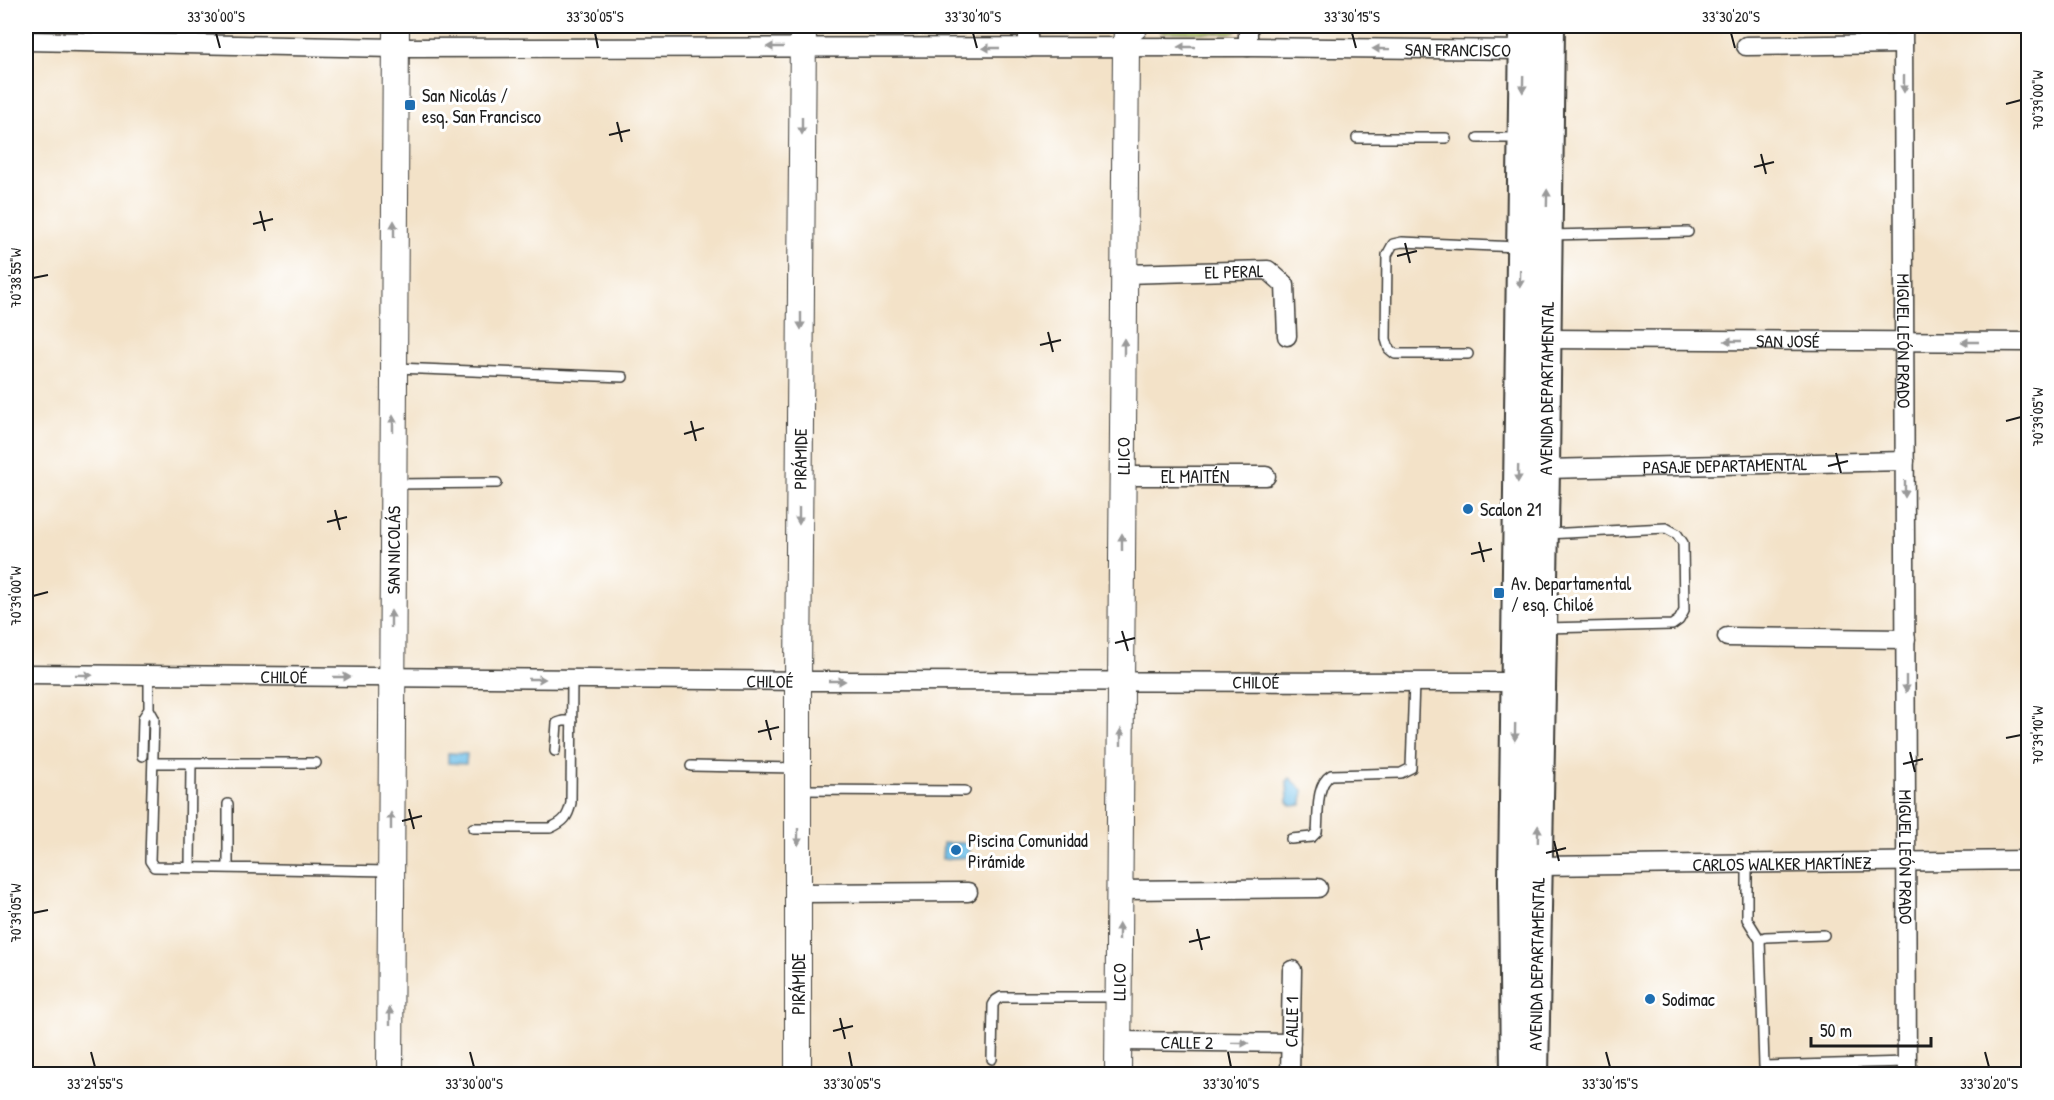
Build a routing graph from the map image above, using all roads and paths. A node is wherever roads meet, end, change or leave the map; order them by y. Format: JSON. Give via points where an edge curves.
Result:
{"nodes":[{"id":1,"x":1028,"y":26,"type":"edge"},
{"id":2,"x":1248,"y":26,"type":"edge"},
{"id":3,"x":1550,"y":26,"type":"edge"},
{"id":4,"x":1128,"y":33,"type":"edge"},
{"id":5,"x":1903,"y":35,"type":"edge"},
{"id":6,"x":803,"y":36,"type":"edge"},
{"id":7,"x":396,"y":37,"type":"edge"},
{"id":8,"x":1524,"y":38,"type":"edge"},
{"id":9,"x":26,"y":42,"type":"edge"},
{"id":10,"x":1746,"y":46,"type":"dead end"},
{"id":11,"x":1248,"y":47,"type":"junction"},
{"id":12,"x":1028,"y":48,"type":"junction"},
{"id":13,"x":1358,"y":138,"type":"dead end"},
{"id":14,"x":1446,"y":138,"type":"dead end"},
{"id":15,"x":1478,"y":138,"type":"dead end"},
{"id":16,"x":1522,"y":138,"type":"junction"},
{"id":17,"x":1688,"y":232,"type":"dead end"},
{"id":18,"x":1547,"y":235,"type":"junction"},
{"id":19,"x":1521,"y":247,"type":"junction"},
{"id":20,"x":1124,"y":274,"type":"junction"},
{"id":21,"x":1287,"y":336,"type":"dead end"},
{"id":22,"x":1546,"y":339,"type":"junction"},
{"id":23,"x":1905,"y":341,"type":"junction"},
{"id":24,"x":2028,"y":342,"type":"edge"},
{"id":25,"x":1468,"y":354,"type":"dead end"},
{"id":26,"x":393,"y":368,"type":"junction"},
{"id":27,"x":623,"y":377,"type":"dead end"},
{"id":28,"x":1905,"y":461,"type":"junction"},
{"id":29,"x":1545,"y":469,"type":"junction"},
{"id":30,"x":1123,"y":476,"type":"junction"},
{"id":31,"x":1266,"y":476,"type":"dead end"},
{"id":32,"x":497,"y":483,"type":"dead end"},
{"id":33,"x":392,"y":484,"type":"junction"},
{"id":34,"x":1544,"y":534,"type":"junction"},
{"id":35,"x":1542,"y":628,"type":"junction"},
{"id":36,"x":1727,"y":638,"type":"dead end"},
{"id":37,"x":1906,"y":639,"type":"junction"},
{"id":38,"x":26,"y":674,"type":"edge"},
{"id":39,"x":149,"y":676,"type":"junction"},
{"id":40,"x":391,"y":678,"type":"junction"},
{"id":41,"x":572,"y":679,"type":"junction"},
{"id":42,"x":798,"y":681,"type":"junction"},
{"id":43,"x":1121,"y":682,"type":"junction"},
{"id":44,"x":1414,"y":682,"type":"junction"},
{"id":45,"x":1515,"y":682,"type":"junction"},
{"id":46,"x":149,"y":709,"type":"junction"},
{"id":47,"x":572,"y":721,"type":"junction"},
{"id":48,"x":555,"y":752,"type":"dead end"},
{"id":49,"x":142,"y":756,"type":"dead end"},
{"id":50,"x":153,"y":763,"type":"junction"},
{"id":51,"x":316,"y":763,"type":"dead end"},
{"id":52,"x":191,"y":764,"type":"junction"},
{"id":53,"x":691,"y":766,"type":"dead end"},
{"id":54,"x":798,"y":779,"type":"junction"},
{"id":55,"x":965,"y":791,"type":"dead end"},
{"id":56,"x":228,"y":804,"type":"dead end"},
{"id":57,"x":473,"y":828,"type":"dead end"},
{"id":58,"x":1291,"y":839,"type":"dead end"},
{"id":59,"x":2028,"y":860,"type":"edge"},
{"id":60,"x":1906,"y":861,"type":"junction"},
{"id":61,"x":1747,"y":863,"type":"junction"},
{"id":62,"x":190,"y":867,"type":"junction"},
{"id":63,"x":228,"y":867,"type":"junction"},
{"id":64,"x":390,"y":871,"type":"junction"},
{"id":65,"x":1529,"y":879,"type":"junction"},
{"id":66,"x":1318,"y":888,"type":"dead end"},
{"id":67,"x":1120,"y":890,"type":"junction"},
{"id":68,"x":968,"y":892,"type":"dead end"},
{"id":69,"x":797,"y":893,"type":"junction"},
{"id":70,"x":1824,"y":935,"type":"dead end"},
{"id":71,"x":1760,"y":940,"type":"junction"},
{"id":72,"x":1292,"y":970,"type":"dead end"},
{"id":73,"x":1119,"y":997,"type":"junction"},
{"id":74,"x":1118,"y":1041,"type":"junction"},
{"id":75,"x":1291,"y":1043,"type":"junction"},
{"id":76,"x":992,"y":1059,"type":"dead end"},
{"id":77,"x":1907,"y":1068,"type":"edge"},
{"id":78,"x":390,"y":1074,"type":"edge"},
{"id":79,"x":798,"y":1074,"type":"edge"},
{"id":80,"x":1118,"y":1074,"type":"edge"},
{"id":81,"x":1290,"y":1074,"type":"edge"},
{"id":82,"x":1503,"y":1074,"type":"edge"},
{"id":83,"x":1515,"y":1074,"type":"edge"},
{"id":84,"x":1534,"y":1074,"type":"edge"},
{"id":85,"x":1547,"y":1074,"type":"edge"}],
"edges":[{"from":1,"to":12,"type":"street"},
{"from":2,"to":11,"type":"street"},
{"from":18,"to":3,"type":"main road","name":"AVENIDA DEPARTAMENTAL","one_way":true},
{"from":11,"to":4,"type":"street","name":"SAN FRANCISCO","one_way":true},
{"from":4,"to":12,"type":"street","name":"SAN FRANCISCO"},
{"from":4,"to":20,"type":"street","name":"LLICO"},
{"from":5,"to":10,"type":"street","name":"MIGUEL LEÓN PRADO"},
{"from":5,"to":23,"type":"street","name":"MIGUEL LEÓN PRADO","one_way":true},
{"from":6,"to":7,"type":"street","name":"SAN FRANCISCO","one_way":true},
{"from":12,"to":6,"type":"street","name":"SAN FRANCISCO","one_way":true},
{"from":6,"to":42,"type":"street","name":"PIRÁMIDE","one_way":true},
{"from":7,"to":9,"type":"street","name":"SAN FRANCISCO"},
{"from":26,"to":7,"type":"street","name":"SAN NICOLÁS","one_way":true},
{"from":8,"to":11,"type":"street","name":"SAN FRANCISCO","one_way":true},
{"from":8,"to":16,"type":"main road","name":"AVENIDA DEPARTAMENTAL","one_way":true},
{"from":13,"to":14,"type":"lane"},
{"from":15,"to":16,"type":"lane"},
{"from":16,"to":19,"type":"main road","name":"AVENIDA DEPARTAMENTAL"},
{"from":17,"to":18,"type":"lane"},
{"from":18,"to":22,"type":"main road","name":"AVENIDA DEPARTAMENTAL"},
{"from":19,"to":25,"type":"lane","via":[[1402,242],[1393,244],[1387,255],[1389,349],[1395,354]]},
{"from":19,"to":45,"type":"main road","name":"AVENIDA DEPARTAMENTAL","one_way":true},
{"from":20,"to":21,"type":"street","name":"EL PERAL","via":[[1268,270],[1284,285]]},
{"from":30,"to":20,"type":"street","name":"LLICO","one_way":true},
{"from":23,"to":22,"type":"street","name":"SAN JOSÉ","one_way":true},
{"from":22,"to":29,"type":"main road","name":"AVENIDA DEPARTAMENTAL"},
{"from":24,"to":23,"type":"street","name":"SAN JOSÉ","one_way":true},
{"from":23,"to":28,"type":"street","name":"MIGUEL LEÓN PRADO"},
{"from":26,"to":27,"type":"lane"},
{"from":33,"to":26,"type":"street","name":"SAN NICOLÁS","one_way":true},
{"from":28,"to":29,"type":"street","name":"PASAJE DEPARTAMENTAL"},
{"from":28,"to":37,"type":"street","name":"MIGUEL LEÓN PRADO","one_way":true},
{"from":29,"to":34,"type":"main road","name":"AVENIDA DEPARTAMENTAL"},
{"from":30,"to":31,"type":"street","name":"EL MAITÉN"},
{"from":43,"to":30,"type":"street","name":"LLICO","one_way":true},
{"from":32,"to":33,"type":"lane"},
{"from":40,"to":33,"type":"street","name":"SAN NICOLÁS","one_way":true},
{"from":34,"to":35,"type":"main road","name":"AVENIDA DEPARTAMENTAL"},
{"from":34,"to":35,"type":"lane","via":[[1666,528],[1683,543],[1684,610],[1672,625]]},
{"from":65,"to":35,"type":"main road","name":"AVENIDA DEPARTAMENTAL","one_way":true},
{"from":36,"to":37,"type":"street"},
{"from":37,"to":60,"type":"street","name":"MIGUEL LEÓN PRADO","one_way":true},
{"from":38,"to":39,"type":"street","name":"CHILOÉ","one_way":true},
{"from":39,"to":40,"type":"street","name":"CHILOÉ","one_way":true},
{"from":39,"to":46,"type":"lane"},
{"from":40,"to":41,"type":"street","name":"CHILOÉ","one_way":true},
{"from":64,"to":40,"type":"street","name":"SAN NICOLÁS","one_way":true},
{"from":41,"to":42,"type":"street","name":"CHILOÉ"},
{"from":41,"to":47,"type":"lane"},
{"from":42,"to":43,"type":"street","name":"CHILOÉ","one_way":true},
{"from":42,"to":54,"type":"street","name":"PIRÁMIDE"},
{"from":43,"to":44,"type":"street","name":"CHILOÉ"},
{"from":67,"to":43,"type":"street","name":"LLICO","one_way":true},
{"from":44,"to":45,"type":"street","name":"CHILOÉ"},
{"from":44,"to":58,"type":"lane","via":[[1411,768],[1401,772],[1331,775],[1324,779],[1317,832],[1312,837]]},
{"from":45,"to":65,"type":"main road","name":"AVENIDA DEPARTAMENTAL","one_way":true},
{"from":46,"to":49,"type":"lane","via":[[144,718]]},
{"from":46,"to":50,"type":"lane","via":[[154,718]]},
{"from":47,"to":48,"type":"lane","via":[[557,723]]},
{"from":47,"to":57,"type":"lane","via":[[571,802],[561,823],[550,828]]},
{"from":50,"to":52,"type":"lane"},
{"from":50,"to":62,"type":"lane","via":[[150,861],[154,867]]},
{"from":51,"to":52,"type":"lane"},
{"from":52,"to":62,"type":"lane"},
{"from":53,"to":54,"type":"lane"},
{"from":54,"to":55,"type":"lane"},
{"from":54,"to":69,"type":"street","name":"PIRÁMIDE","one_way":true},
{"from":56,"to":63,"type":"lane"},
{"from":59,"to":60,"type":"street","name":"CARLOS WALKER MARTÍNEZ"},
{"from":60,"to":61,"type":"street","name":"CARLOS WALKER MARTÍNEZ"},
{"from":60,"to":77,"type":"street","name":"MIGUEL LEÓN PRADO"},
{"from":61,"to":65,"type":"street","name":"CARLOS WALKER MARTÍNEZ"},
{"from":61,"to":71,"type":"lane","via":[[1747,919]]},
{"from":62,"to":63,"type":"lane"},
{"from":63,"to":64,"type":"lane"},
{"from":78,"to":64,"type":"street","name":"SAN NICOLÁS","one_way":true},
{"from":65,"to":82,"type":"main road","via":[[1505,967]]},
{"from":65,"to":83,"type":"main road","name":"AVENIDA DEPARTAMENTAL"},
{"from":65,"to":84,"type":"main road","name":"AVENIDA DEPARTAMENTAL"},
{"from":65,"to":85,"type":"main road","via":[[1544,935]]},
{"from":66,"to":67,"type":"street"},
{"from":73,"to":67,"type":"street","name":"LLICO","one_way":true},
{"from":68,"to":69,"type":"street"},
{"from":69,"to":79,"type":"street","name":"PIRÁMIDE"},
{"from":70,"to":71,"type":"lane"},
{"from":71,"to":77,"type":"lane","via":[[1764,1066]]},
{"from":72,"to":75,"type":"street","name":"CALLE 1"},
{"from":73,"to":74,"type":"street","name":"LLICO"},
{"from":73,"to":76,"type":"lane","via":[[1001,997],[993,1005]]},
{"from":74,"to":75,"type":"street","name":"CALLE 2","one_way":true},
{"from":74,"to":80,"type":"street","name":"LLICO"},
{"from":75,"to":81,"type":"street","name":"CALLE 1"}]}
